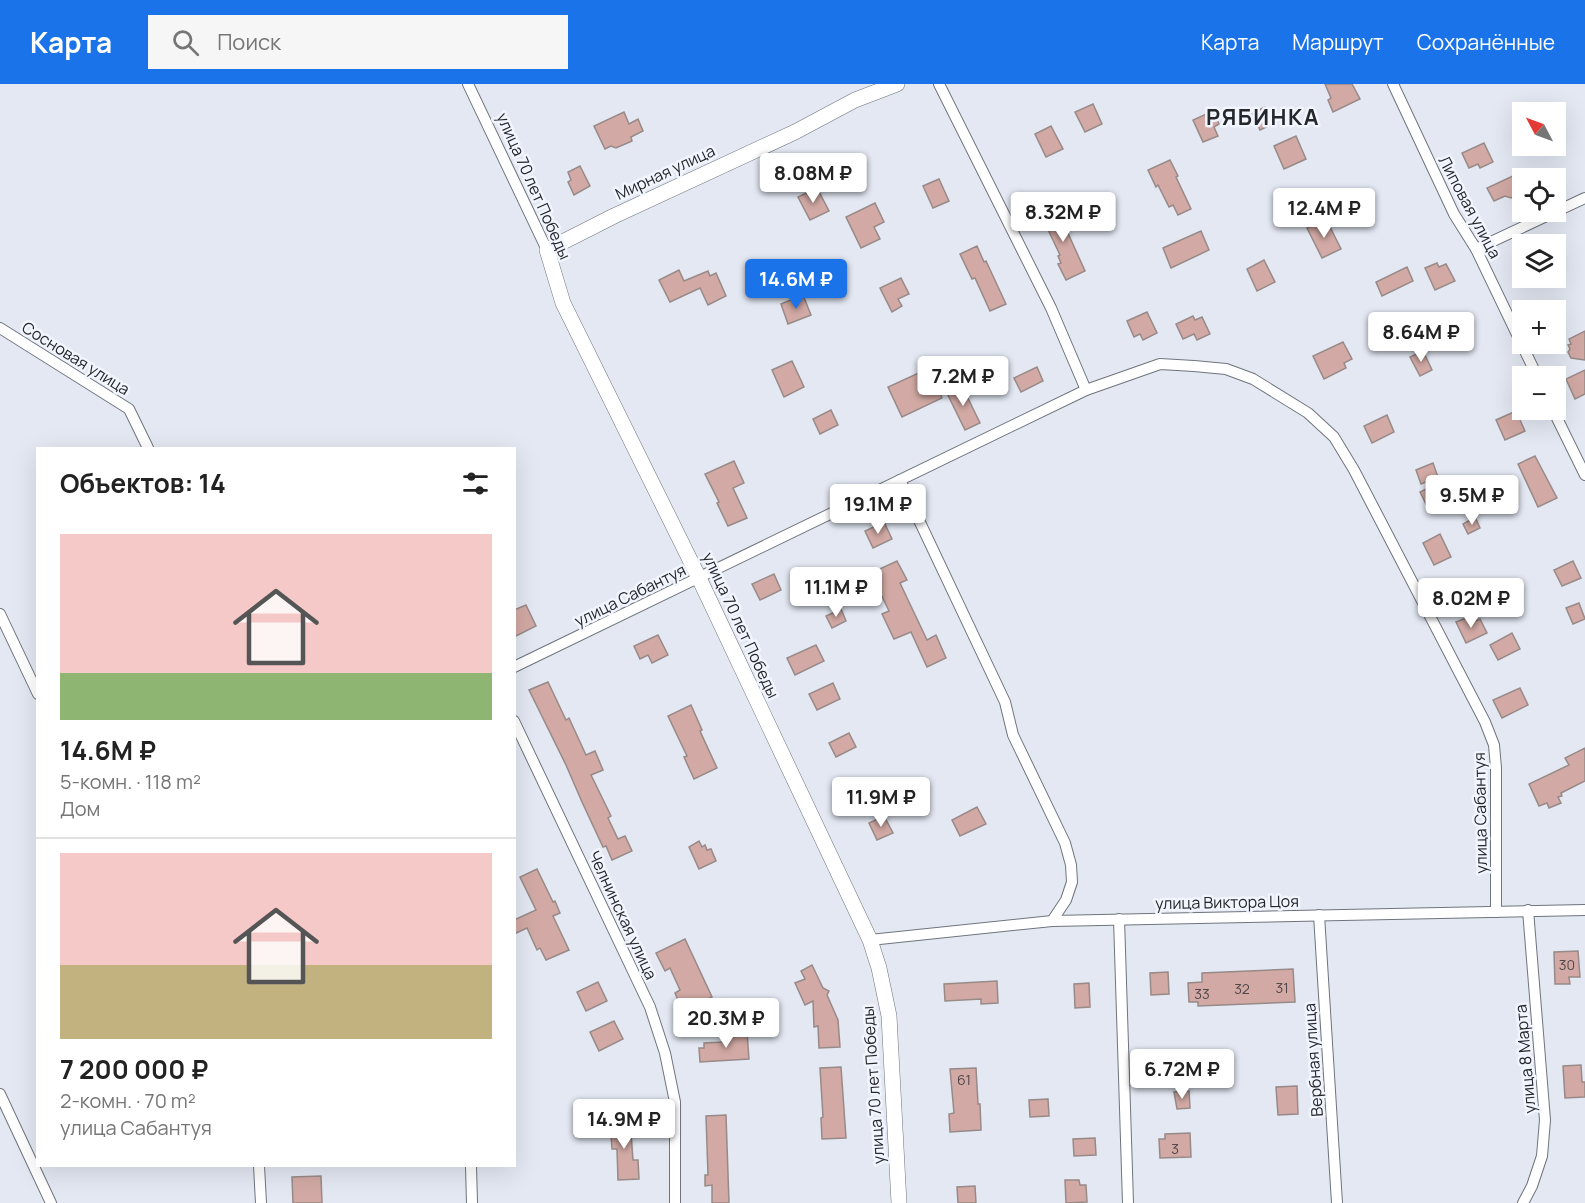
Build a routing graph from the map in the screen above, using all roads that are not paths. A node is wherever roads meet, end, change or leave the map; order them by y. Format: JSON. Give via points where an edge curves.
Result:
{"nodes":[{"id":1,"x":468,"y":84,"type":"edge"},
{"id":2,"x":897,"y":84,"type":"edge"},
{"id":3,"x":939,"y":84,"type":"edge"},
{"id":4,"x":1393,"y":84,"type":"edge"},
{"id":5,"x":1585,"y":198,"type":"edge"},
{"id":6,"x":1476,"y":249,"type":"junction"},
{"id":7,"x":547,"y":250,"type":"junction"},
{"id":8,"x":0,"y":328,"type":"edge"},
{"id":9,"x":1533,"y":366,"type":"edge"},
{"id":10,"x":1086,"y":390,"type":"junction"},
{"id":11,"x":1558,"y":420,"type":"edge"},
{"id":12,"x":148,"y":447,"type":"edge"},
{"id":13,"x":1585,"y":475,"type":"edge"},
{"id":14,"x":900,"y":480,"type":"junction"},
{"id":15,"x":699,"y":578,"type":"junction"},
{"id":16,"x":0,"y":614,"type":"edge"},
{"id":17,"x":516,"y":666,"type":"edge"},
{"id":18,"x":36,"y":690,"type":"edge"},
{"id":19,"x":516,"y":725,"type":"edge"},
{"id":20,"x":1528,"y":910,"type":"junction"},
{"id":21,"x":1585,"y":910,"type":"edge"},
{"id":22,"x":1496,"y":912,"type":"junction"},
{"id":23,"x":1319,"y":915,"type":"junction"},
{"id":24,"x":1119,"y":919,"type":"junction"},
{"id":25,"x":1052,"y":921,"type":"junction"},
{"id":26,"x":870,"y":940,"type":"junction"},
{"id":27,"x":0,"y":1094,"type":"edge"},
{"id":28,"x":260,"y":1167,"type":"edge"},
{"id":29,"x":471,"y":1167,"type":"edge"},
{"id":30,"x":51,"y":1203,"type":"edge"},
{"id":31,"x":261,"y":1203,"type":"edge"},
{"id":32,"x":472,"y":1203,"type":"edge"},
{"id":33,"x":675,"y":1203,"type":"edge"},
{"id":34,"x":899,"y":1203,"type":"edge"},
{"id":35,"x":1128,"y":1203,"type":"edge"},
{"id":36,"x":1337,"y":1203,"type":"edge"},
{"id":37,"x":1523,"y":1203,"type":"edge"}],
"edges":[{"from":1,"to":7,"type":"street","name":"улица 70 лет Победы"},
{"from":2,"to":7,"type":"street","name":"Мирная улица","via":[[855,100]]},
{"from":3,"to":10,"type":"street","via":[[1051,308]]},
{"from":4,"to":6,"type":"street","name":"Липовая улица","via":[[1454,214]]},
{"from":5,"to":6,"type":"street"},
{"from":6,"to":9,"type":"street","name":"Липовая улица"},
{"from":7,"to":15,"type":"street","name":"улица 70 лет Победы","via":[[563,303]]},
{"from":8,"to":12,"type":"street","name":"Сосновая улица","via":[[129,409]]},
{"from":10,"to":14,"type":"street","name":"улица Сабантуя"},
{"from":10,"to":22,"type":"street","name":"улица Сабантуя","via":[[1160,364],[1226,369],[1286,398],[1334,437],[1494,745]]},
{"from":11,"to":13,"type":"street"},
{"from":14,"to":15,"type":"street","name":"улица Сабантуя"},
{"from":14,"to":25,"type":"street","via":[[1005,702],[1013,735],[1065,843],[1072,882]]},
{"from":15,"to":17,"type":"street","name":"улица Сабантуя"},
{"from":15,"to":26,"type":"street","name":"улица 70 лет Победы"},
{"from":16,"to":18,"type":"street"},
{"from":19,"to":33,"type":"street","name":"Челнинская улица","via":[[653,1016],[675,1101]]},
{"from":20,"to":21,"type":"street","name":"улица Виктора Цоя"},
{"from":20,"to":22,"type":"street","name":"улица Виктора Цоя"},
{"from":20,"to":37,"type":"street","name":"улица 8 Марта","via":[[1545,1120],[1542,1156]]},
{"from":22,"to":23,"type":"street","name":"улица Виктора Цоя"},
{"from":23,"to":24,"type":"street","name":"улица Виктора Цоя"},
{"from":23,"to":36,"type":"street","name":"Вербная улица"},
{"from":24,"to":25,"type":"street","name":"улица Виктора Цоя"},
{"from":24,"to":35,"type":"street"},
{"from":25,"to":26,"type":"street","name":"улица Виктора Цоя"},
{"from":26,"to":34,"type":"street","name":"улица 70 лет Победы","via":[[889,1016]]},
{"from":27,"to":30,"type":"street"},
{"from":28,"to":31,"type":"street"},
{"from":29,"to":32,"type":"street"}]}
